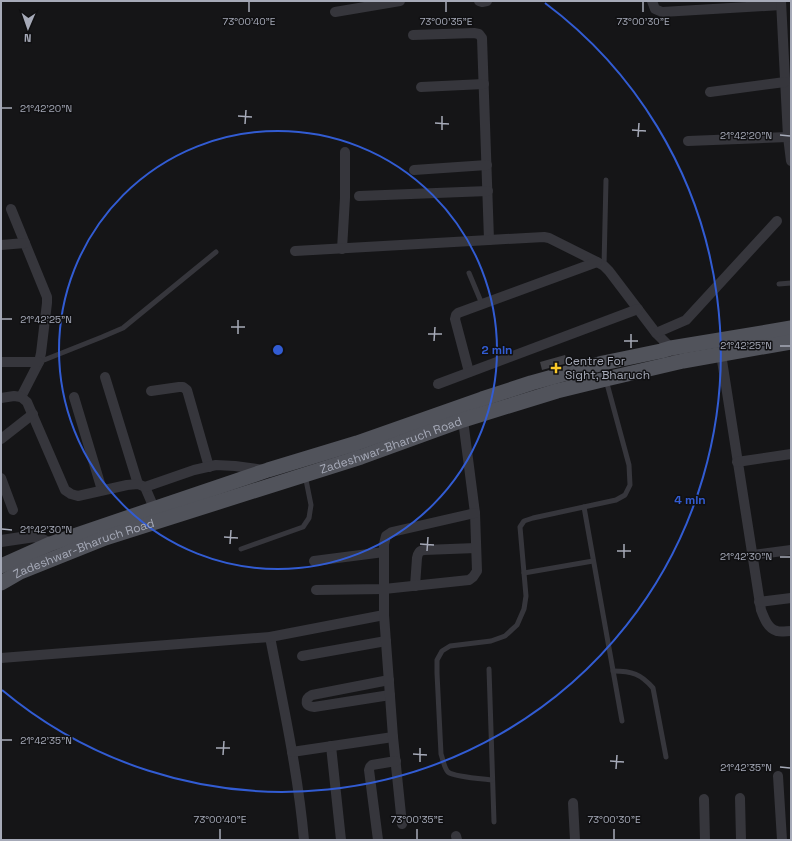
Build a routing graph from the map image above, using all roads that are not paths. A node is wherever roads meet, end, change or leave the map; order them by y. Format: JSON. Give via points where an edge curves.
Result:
{"nodes":[{"id":1,"x":400,"y":1,"type":"edge"},
{"id":2,"x":479,"y":1,"type":"edge"},
{"id":3,"x":487,"y":1,"type":"edge"},
{"id":4,"x":652,"y":1,"type":"edge"},
{"id":5,"x":781,"y":3,"type":"edge"},
{"id":6,"x":335,"y":12,"type":"dead end"},
{"id":7,"x":413,"y":36,"type":"dead end"},
{"id":8,"x":785,"y":82,"type":"junction"},
{"id":9,"x":484,"y":84,"type":"junction"},
{"id":10,"x":421,"y":86,"type":"dead end"},
{"id":11,"x":710,"y":92,"type":"dead end"},
{"id":12,"x":788,"y":137,"type":"junction"},
{"id":13,"x":688,"y":141,"type":"dead end"},
{"id":14,"x":345,"y":152,"type":"dead end"},
{"id":15,"x":791,"y":161,"type":"edge"},
{"id":16,"x":487,"y":165,"type":"junction"},
{"id":17,"x":414,"y":170,"type":"dead end"},
{"id":18,"x":606,"y":180,"type":"dead end"},
{"id":19,"x":488,"y":191,"type":"junction"},
{"id":20,"x":359,"y":196,"type":"dead end"},
{"id":21,"x":11,"y":209,"type":"dead end"},
{"id":22,"x":777,"y":221,"type":"dead end"},
{"id":23,"x":489,"y":240,"type":"junction"},
{"id":24,"x":25,"y":243,"type":"junction"},
{"id":25,"x":1,"y":245,"type":"edge"},
{"id":26,"x":342,"y":248,"type":"junction"},
{"id":27,"x":295,"y":251,"type":"dead end"},
{"id":28,"x":216,"y":252,"type":"dead end"},
{"id":29,"x":600,"y":264,"type":"junction"},
{"id":30,"x":469,"y":273,"type":"dead end"},
{"id":31,"x":791,"y":282,"type":"edge"},
{"id":32,"x":779,"y":284,"type":"dead end"},
{"id":33,"x":482,"y":304,"type":"junction"},
{"id":34,"x":638,"y":309,"type":"junction"},
{"id":35,"x":791,"y":328,"type":"edge"},
{"id":36,"x":656,"y":333,"type":"junction"},
{"id":37,"x":791,"y":342,"type":"edge"},
{"id":38,"x":671,"y":348,"type":"junction"},
{"id":39,"x":721,"y":354,"type":"junction"},
{"id":40,"x":683,"y":361,"type":"junction"},
{"id":41,"x":1,"y":362,"type":"edge"},
{"id":42,"x":39,"y":362,"type":"junction"},
{"id":43,"x":469,"y":372,"type":"junction"},
{"id":44,"x":105,"y":377,"type":"dead end"},
{"id":45,"x":606,"y":379,"type":"junction"},
{"id":46,"x":438,"y":384,"type":"dead end"},
{"id":47,"x":151,"y":391,"type":"dead end"},
{"id":48,"x":22,"y":397,"type":"junction"},
{"id":49,"x":74,"y":397,"type":"dead end"},
{"id":50,"x":1,"y":398,"type":"edge"},
{"id":51,"x":32,"y":414,"type":"junction"},
{"id":52,"x":463,"y":420,"type":"junction"},
{"id":53,"x":1,"y":439,"type":"edge"},
{"id":54,"x":791,"y":454,"type":"edge"},
{"id":55,"x":738,"y":462,"type":"junction"},
{"id":56,"x":209,"y":467,"type":"junction"},
{"id":57,"x":268,"y":470,"type":"junction"},
{"id":58,"x":305,"y":474,"type":"junction"},
{"id":59,"x":1,"y":478,"type":"edge"},
{"id":60,"x":141,"y":485,"type":"junction"},
{"id":61,"x":102,"y":490,"type":"junction"},
{"id":62,"x":584,"y":507,"type":"junction"},
{"id":63,"x":154,"y":508,"type":"junction"},
{"id":64,"x":13,"y":510,"type":"dead end"},
{"id":65,"x":475,"y":513,"type":"junction"},
{"id":66,"x":1,"y":541,"type":"edge"},
{"id":67,"x":50,"y":544,"type":"junction"},
{"id":68,"x":476,"y":548,"type":"junction"},
{"id":69,"x":241,"y":549,"type":"dead end"},
{"id":70,"x":791,"y":550,"type":"edge"},
{"id":71,"x":384,"y":552,"type":"junction"},
{"id":72,"x":753,"y":555,"type":"junction"},
{"id":73,"x":593,"y":560,"type":"junction"},
{"id":74,"x":314,"y":561,"type":"dead end"},
{"id":75,"x":1,"y":566,"type":"edge"},
{"id":76,"x":524,"y":573,"type":"junction"},
{"id":77,"x":1,"y":583,"type":"edge"},
{"id":78,"x":415,"y":586,"type":"junction"},
{"id":79,"x":384,"y":589,"type":"junction"},
{"id":80,"x":316,"y":590,"type":"dead end"},
{"id":81,"x":791,"y":598,"type":"edge"},
{"id":82,"x":759,"y":602,"type":"junction"},
{"id":83,"x":384,"y":615,"type":"junction"},
{"id":84,"x":791,"y":631,"type":"edge"},
{"id":85,"x":270,"y":637,"type":"junction"},
{"id":86,"x":386,"y":641,"type":"junction"},
{"id":87,"x":302,"y":656,"type":"dead end"},
{"id":88,"x":1,"y":658,"type":"edge"},
{"id":89,"x":489,"y":668,"type":"dead end"},
{"id":90,"x":613,"y":671,"type":"junction"},
{"id":91,"x":389,"y":680,"type":"junction"},
{"id":92,"x":390,"y":695,"type":"junction"},
{"id":93,"x":622,"y":721,"type":"dead end"},
{"id":94,"x":393,"y":737,"type":"junction"},
{"id":95,"x":331,"y":746,"type":"junction"},
{"id":96,"x":292,"y":752,"type":"junction"},
{"id":97,"x":666,"y":757,"type":"dead end"},
{"id":98,"x":396,"y":761,"type":"junction"},
{"id":99,"x":778,"y":776,"type":"dead end"},
{"id":100,"x":492,"y":780,"type":"junction"},
{"id":101,"x":740,"y":798,"type":"dead end"},
{"id":102,"x":704,"y":799,"type":"dead end"},
{"id":103,"x":573,"y":803,"type":"dead end"},
{"id":104,"x":494,"y":822,"type":"dead end"},
{"id":105,"x":402,"y":824,"type":"dead end"},
{"id":106,"x":304,"y":840,"type":"edge"},
{"id":107,"x":341,"y":840,"type":"edge"},
{"id":108,"x":378,"y":840,"type":"edge"},
{"id":109,"x":575,"y":840,"type":"edge"},
{"id":110,"x":705,"y":840,"type":"edge"},
{"id":111,"x":741,"y":840,"type":"edge"},
{"id":112,"x":782,"y":840,"type":"edge"}],
"edges":[{"from":1,"to":6,"type":"street"},
{"from":2,"to":3,"type":"street"},
{"from":4,"to":5,"type":"street","via":[[655,10],[662,12]]},
{"from":5,"to":8,"type":"street"},
{"from":7,"to":9,"type":"street","via":[[479,34],[482,38]]},
{"from":8,"to":11,"type":"street"},
{"from":8,"to":12,"type":"street"},
{"from":9,"to":10,"type":"street"},
{"from":9,"to":16,"type":"street"},
{"from":12,"to":13,"type":"street"},
{"from":12,"to":15,"type":"street"},
{"from":14,"to":26,"type":"street"},
{"from":16,"to":17,"type":"street"},
{"from":16,"to":19,"type":"street"},
{"from":18,"to":29,"type":"lane"},
{"from":19,"to":20,"type":"street"},
{"from":19,"to":23,"type":"street"},
{"from":21,"to":24,"type":"street"},
{"from":22,"to":36,"type":"street","via":[[686,320]]},
{"from":23,"to":26,"type":"street"},
{"from":23,"to":29,"type":"street","via":[[549,238]]},
{"from":24,"to":25,"type":"street"},
{"from":24,"to":42,"type":"street","via":[[47,297]]},
{"from":26,"to":27,"type":"street"},
{"from":28,"to":42,"type":"lane","via":[[123,328]]},
{"from":29,"to":33,"type":"street"},
{"from":29,"to":34,"type":"street","via":[[609,271]]},
{"from":30,"to":33,"type":"lane"},
{"from":31,"to":32,"type":"lane"},
{"from":33,"to":43,"type":"street","via":[[458,313],[455,319]]},
{"from":34,"to":36,"type":"street"},
{"from":34,"to":43,"type":"street"},
{"from":35,"to":38,"type":"main road","name":"Zadeshwar-Bharuch Road"},
{"from":36,"to":38,"type":"street"},
{"from":37,"to":39,"type":"main road","name":"Zadeshwar-Bharuch Road"},
{"from":38,"to":40,"type":"street"},
{"from":38,"to":57,"type":"main road","name":"Zadeshwar-Bharuch Road","via":[[531,383],[357,443]]},
{"from":39,"to":40,"type":"main road","name":"Zadeshwar-Bharuch Road"},
{"from":39,"to":55,"type":"street"},
{"from":40,"to":45,"type":"main road","name":"Zadeshwar-Bharuch Road"},
{"from":41,"to":42,"type":"street"},
{"from":42,"to":48,"type":"street"},
{"from":43,"to":46,"type":"street"},
{"from":44,"to":60,"type":"street"},
{"from":45,"to":52,"type":"main road","name":"Zadeshwar-Bharuch Road"},
{"from":45,"to":62,"type":"lane","via":[[629,465],[630,485],[624,495],[616,500]]},
{"from":47,"to":56,"type":"street","via":[[179,387],[187,390]]},
{"from":48,"to":50,"type":"street"},
{"from":48,"to":51,"type":"street"},
{"from":49,"to":61,"type":"street"},
{"from":51,"to":53,"type":"street"},
{"from":51,"to":61,"type":"street","via":[[65,490],[78,496]]},
{"from":52,"to":58,"type":"main road","name":"Zadeshwar-Bharuch Road","via":[[361,457]]},
{"from":52,"to":65,"type":"street"},
{"from":54,"to":55,"type":"street"},
{"from":55,"to":72,"type":"street"},
{"from":56,"to":57,"type":"street","via":[[216,465]]},
{"from":56,"to":60,"type":"street"},
{"from":57,"to":63,"type":"main road","name":"Zadeshwar-Bharuch Road"},
{"from":58,"to":69,"type":"lane","via":[[311,505],[309,518],[303,528]]},
{"from":58,"to":77,"type":"main road","name":"Zadeshwar-Bharuch Road","via":[[105,538],[20,572]]},
{"from":59,"to":64,"type":"street"},
{"from":60,"to":61,"type":"street"},
{"from":60,"to":63,"type":"street"},
{"from":62,"to":73,"type":"lane"},
{"from":62,"to":76,"type":"lane","via":[[524,521],[520,527]]},
{"from":63,"to":67,"type":"main road","name":"Zadeshwar-Bharuch Road"},
{"from":65,"to":68,"type":"street"},
{"from":65,"to":71,"type":"street","via":[[392,532],[386,536]]},
{"from":66,"to":67,"type":"street","via":[[35,536]]},
{"from":67,"to":75,"type":"main road","name":"Zadeshwar-Bharuch Road"},
{"from":68,"to":78,"type":"street","via":[[477,571],[469,580]]},
{"from":68,"to":78,"type":"street","via":[[421,551],[417,558]]},
{"from":70,"to":72,"type":"street"},
{"from":71,"to":74,"type":"street"},
{"from":71,"to":79,"type":"street"},
{"from":72,"to":82,"type":"street"},
{"from":73,"to":76,"type":"lane"},
{"from":73,"to":90,"type":"lane"},
{"from":76,"to":100,"type":"lane","via":[[526,596],[517,625],[505,636],[491,641],[450,646],[442,651],[437,660],[444,764],[448,772]]},
{"from":78,"to":79,"type":"street"},
{"from":79,"to":80,"type":"street"},
{"from":79,"to":83,"type":"street"},
{"from":81,"to":82,"type":"street"},
{"from":82,"to":84,"type":"street","via":[[763,617],[772,629]]},
{"from":83,"to":85,"type":"street"},
{"from":83,"to":86,"type":"street"},
{"from":85,"to":88,"type":"street"},
{"from":85,"to":96,"type":"street"},
{"from":86,"to":87,"type":"street"},
{"from":86,"to":91,"type":"street"},
{"from":89,"to":100,"type":"lane"},
{"from":90,"to":93,"type":"lane"},
{"from":90,"to":97,"type":"lane","via":[[636,674],[654,688]]},
{"from":91,"to":92,"type":"street"},
{"from":91,"to":92,"type":"street","via":[[312,695],[307,700],[308,704],[314,707]]},
{"from":92,"to":94,"type":"street"},
{"from":94,"to":95,"type":"street"},
{"from":94,"to":98,"type":"street"},
{"from":95,"to":96,"type":"street"},
{"from":95,"to":107,"type":"street"},
{"from":96,"to":106,"type":"street"},
{"from":98,"to":105,"type":"street"},
{"from":98,"to":108,"type":"street","via":[[372,765],[369,770]]},
{"from":99,"to":112,"type":"street"},
{"from":100,"to":104,"type":"lane"},
{"from":101,"to":111,"type":"street"},
{"from":102,"to":110,"type":"street"},
{"from":103,"to":109,"type":"street"}]}
